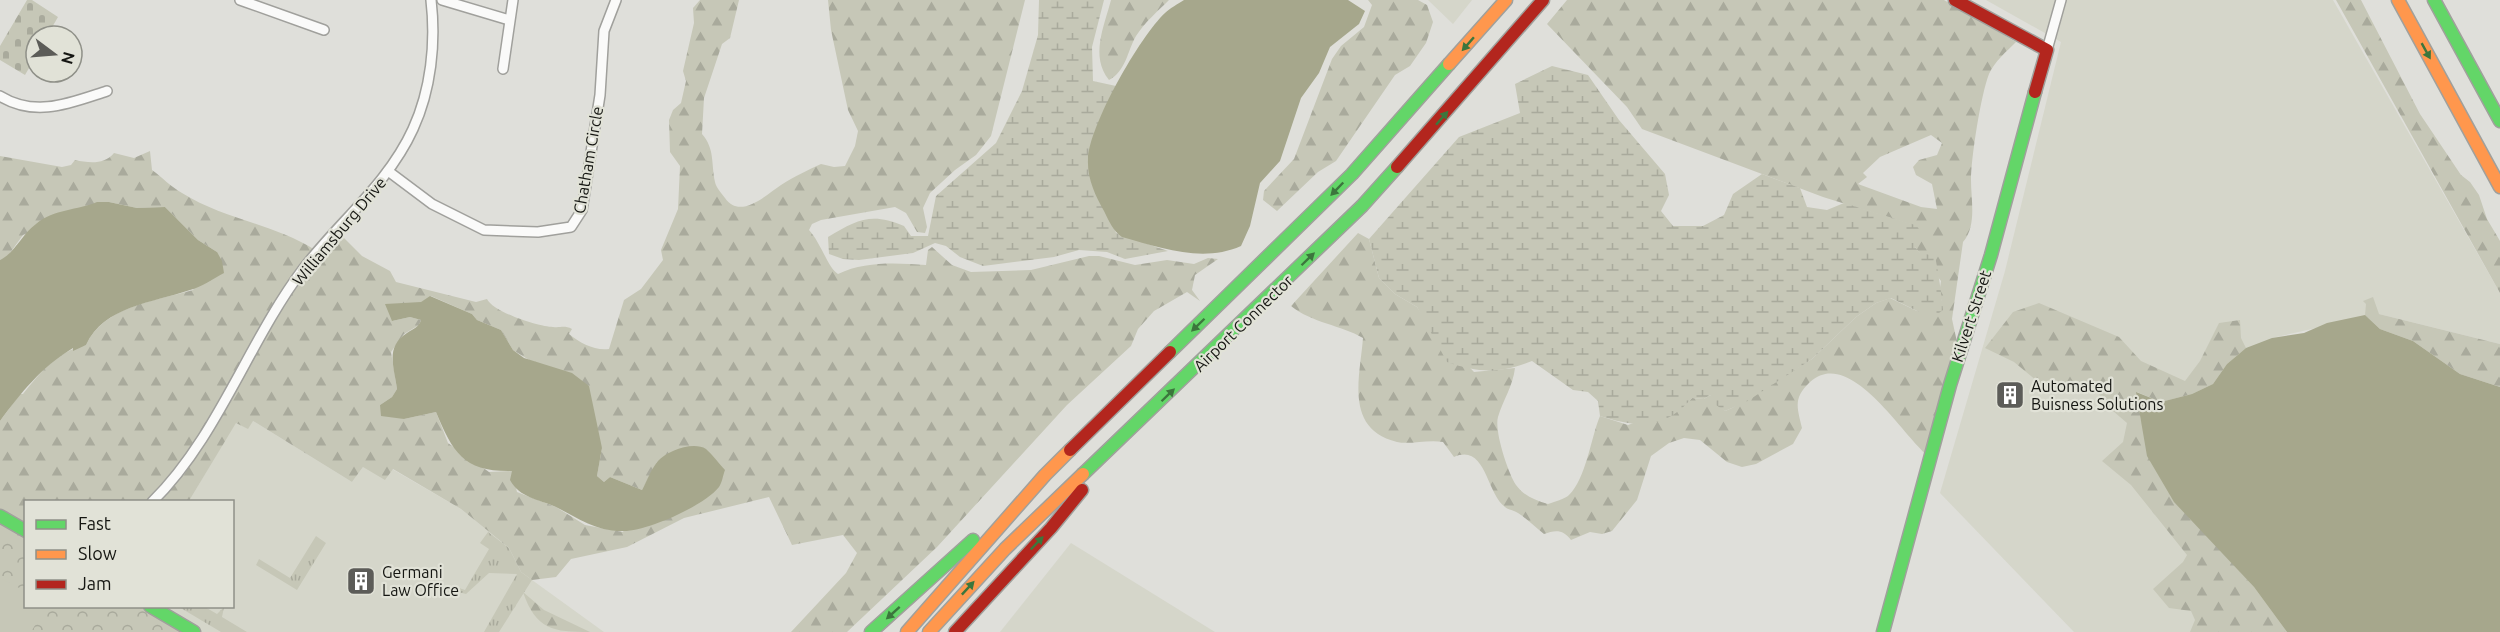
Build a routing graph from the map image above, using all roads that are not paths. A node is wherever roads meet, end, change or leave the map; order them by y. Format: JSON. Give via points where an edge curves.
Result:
{"nodes":[{"id":1,"x":240,"y":0,"type":"edge"},
{"id":2,"x":431,"y":0,"type":"edge"},
{"id":3,"x":442,"y":0,"type":"edge"},
{"id":4,"x":513,"y":0,"type":"edge"},
{"id":5,"x":616,"y":0,"type":"edge"},
{"id":6,"x":1506,"y":0,"type":"edge"},
{"id":7,"x":1543,"y":0,"type":"edge"},
{"id":8,"x":1955,"y":0,"type":"edge"},
{"id":9,"x":2061,"y":0,"type":"edge"},
{"id":10,"x":2398,"y":0,"type":"edge"},
{"id":11,"x":2434,"y":0,"type":"edge"},
{"id":12,"x":509,"y":20,"type":"junction"},
{"id":13,"x":324,"y":30,"type":"dead end"},
{"id":14,"x":2047,"y":50,"type":"junction"},
{"id":15,"x":503,"y":69,"type":"dead end"},
{"id":16,"x":107,"y":91,"type":"dead end"},
{"id":17,"x":0,"y":96,"type":"edge"},
{"id":18,"x":2500,"y":121,"type":"edge"},
{"id":19,"x":388,"y":171,"type":"junction"},
{"id":20,"x":2500,"y":188,"type":"edge"},
{"id":21,"x":1126,"y":436,"type":"junction"},
{"id":22,"x":1046,"y":475,"type":"junction"},
{"id":23,"x":153,"y":500,"type":"edge"},
{"id":24,"x":0,"y":516,"type":"edge"},
{"id":25,"x":24,"y":530,"type":"edge"},
{"id":26,"x":153,"y":608,"type":"edge"},
{"id":27,"x":194,"y":632,"type":"edge"},
{"id":28,"x":871,"y":632,"type":"edge"},
{"id":29,"x":907,"y":632,"type":"edge"},
{"id":30,"x":929,"y":632,"type":"edge"},
{"id":31,"x":955,"y":632,"type":"edge"},
{"id":32,"x":1883,"y":632,"type":"edge"}],
"edges":[{"from":1,"to":13,"type":"street"},
{"from":2,"to":19,"type":"street","name":"Williamsburg Drive","via":[[431,67],[421,110]]},
{"from":3,"to":12,"type":"street"},
{"from":4,"to":12,"type":"street"},
{"from":5,"to":19,"type":"street","name":"Chatham Circle","via":[[604,31],[600,95],[582,210],[571,227],[538,232],[484,230],[432,204]]},
{"from":6,"to":22,"type":"main road","name":"Airport Connector","one_way":true,"via":[[1333,194]]},
{"from":21,"to":7,"type":"main road","name":"Airport Connector","one_way":true,"via":[[1390,176]]},
{"from":8,"to":14,"type":"main road"},
{"from":9,"to":14,"type":"street","name":"Kilvert Street"},
{"from":10,"to":20,"type":"main road","one_way":true},
{"from":11,"to":18,"type":"main road"},
{"from":12,"to":15,"type":"street"},
{"from":14,"to":32,"type":"main road","name":"Kilvert Street"},
{"from":16,"to":17,"type":"street","via":[[36,109],[14,105]]},
{"from":19,"to":23,"type":"street","name":"Williamsburg Drive","via":[[303,270],[236,375],[201,440]]},
{"from":30,"to":21,"type":"main road","name":"Airport Connector","one_way":true,"via":[[1005,549]]},
{"from":31,"to":21,"type":"main road","one_way":true,"via":[[1051,528]]},
{"from":22,"to":28,"type":"main road","one_way":true},
{"from":22,"to":29,"type":"main road","name":"Airport Connector"},
{"from":24,"to":25,"type":"main road"},
{"from":26,"to":27,"type":"main road"}]}
